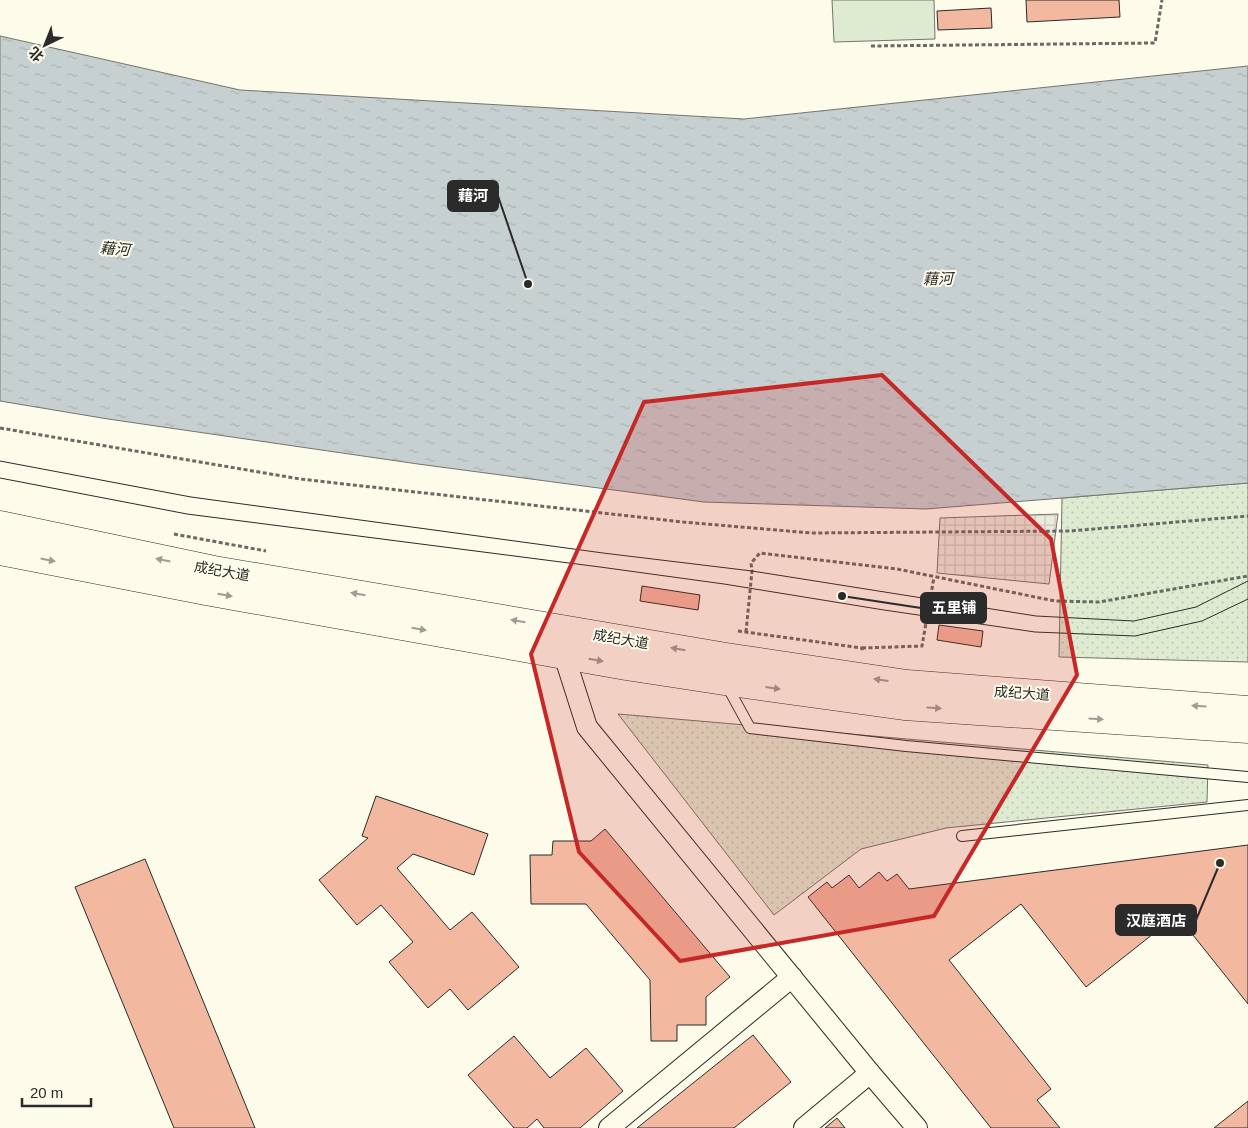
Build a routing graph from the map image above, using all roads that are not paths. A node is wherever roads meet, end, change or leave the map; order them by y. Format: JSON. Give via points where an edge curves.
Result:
{"nodes":[{"id":1,"x":0,"y":526,"type":"edge"},
{"id":2,"x":0,"y":551,"type":"edge"},
{"id":3,"x":564,"y":654,"type":"junction"},
{"id":4,"x":724,"y":681,"type":"junction"},
{"id":5,"x":1248,"y":710,"type":"edge"},
{"id":6,"x":1248,"y":729,"type":"edge"},
{"id":7,"x":1248,"y":777,"type":"edge"},
{"id":8,"x":1248,"y":804,"type":"edge"},
{"id":9,"x":962,"y":836,"type":"dead end"},
{"id":10,"x":792,"y":977,"type":"junction"},
{"id":11,"x":870,"y":1073,"type":"junction"},
{"id":12,"x":609,"y":1128,"type":"edge"},
{"id":13,"x":804,"y":1128,"type":"edge"},
{"id":14,"x":917,"y":1128,"type":"edge"}],
"edges":[{"from":5,"to":1,"type":"main road","name":"成纪大道","one_way":true,"via":[[907,684],[726,658],[214,570]]},
{"from":2,"to":3,"type":"main road","name":"成纪大道","one_way":true},
{"from":3,"to":4,"type":"main road","name":"成纪大道","one_way":true},
{"from":3,"to":10,"type":"street","via":[[587,727]]},
{"from":4,"to":6,"type":"main road","name":"成纪大道","one_way":true,"via":[[904,706]]},
{"from":4,"to":7,"type":"lane","via":[[750,728],[906,746]]},
{"from":8,"to":9,"type":"lane"},
{"from":10,"to":11,"type":"street"},
{"from":10,"to":12,"type":"street"},
{"from":11,"to":13,"type":"street"},
{"from":11,"to":14,"type":"street"}]}
